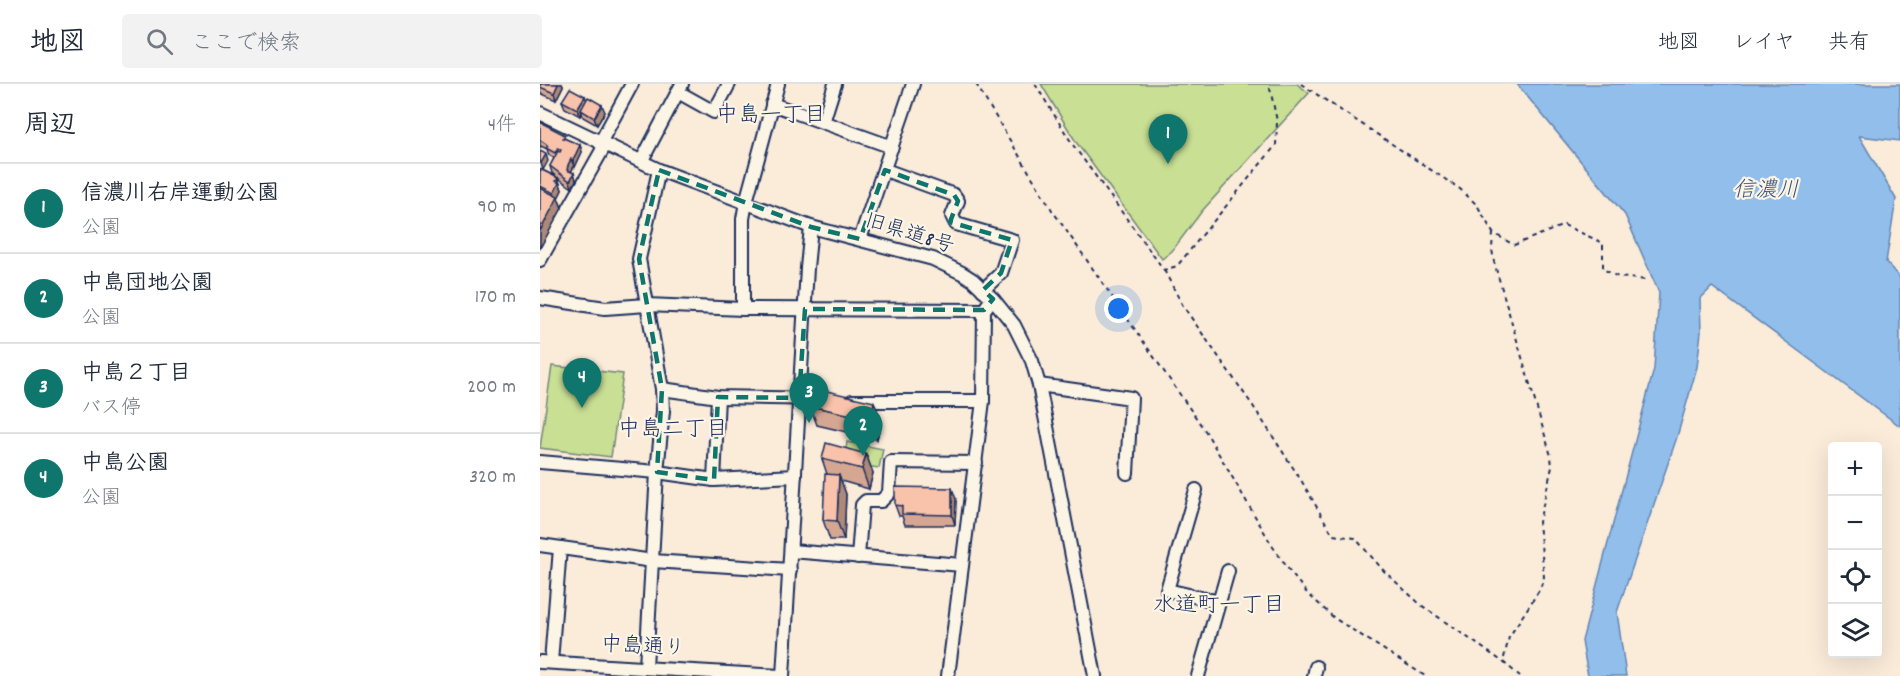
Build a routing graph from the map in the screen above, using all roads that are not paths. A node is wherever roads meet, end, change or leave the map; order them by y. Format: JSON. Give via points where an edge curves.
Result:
{"nodes":[{"id":1,"x":632,"y":84,"type":"edge"},
{"id":2,"x":729,"y":84,"type":"edge"},
{"id":3,"x":778,"y":84,"type":"edge"},
{"id":4,"x":835,"y":84,"type":"edge"},
{"id":5,"x":913,"y":84,"type":"edge"},
{"id":6,"x":680,"y":88,"type":"edge"},
{"id":7,"x":772,"y":104,"type":"junction"},
{"id":8,"x":540,"y":113,"type":"edge"},
{"id":9,"x":823,"y":122,"type":"junction"},
{"id":10,"x":603,"y":144,"type":"junction"},
{"id":11,"x":892,"y":147,"type":"junction"},
{"id":12,"x":642,"y":160,"type":"junction"},
{"id":13,"x":659,"y":170,"type":"junction"},
{"id":14,"x":885,"y":170,"type":"junction"},
{"id":15,"x":746,"y":202,"type":"junction"},
{"id":16,"x":811,"y":227,"type":"junction"},
{"id":17,"x":860,"y":239,"type":"junction"},
{"id":18,"x":540,"y":260,"type":"edge"},
{"id":19,"x":983,"y":290,"type":"junction"},
{"id":20,"x":540,"y":298,"type":"edge"},
{"id":21,"x":993,"y":299,"type":"junction"},
{"id":22,"x":647,"y":306,"type":"junction"},
{"id":23,"x":744,"y":309,"type":"junction"},
{"id":24,"x":805,"y":309,"type":"junction"},
{"id":25,"x":984,"y":310,"type":"junction"},
{"id":26,"x":1039,"y":385,"type":"junction"},
{"id":27,"x":662,"y":389,"type":"junction"},
{"id":28,"x":718,"y":397,"type":"junction"},
{"id":29,"x":799,"y":398,"type":"junction"},
{"id":30,"x":983,"y":401,"type":"junction"},
{"id":31,"x":540,"y":462,"type":"edge"},
{"id":32,"x":976,"y":463,"type":"junction"},
{"id":33,"x":657,"y":472,"type":"junction"},
{"id":34,"x":1127,"y":473,"type":"dead end"},
{"id":35,"x":795,"y":476,"type":"junction"},
{"id":36,"x":714,"y":480,"type":"junction"},
{"id":37,"x":1196,"y":490,"type":"dead end"},
{"id":38,"x":540,"y":544,"type":"edge"},
{"id":39,"x":560,"y":548,"type":"junction"},
{"id":40,"x":791,"y":551,"type":"junction"},
{"id":41,"x":858,"y":556,"type":"junction"},
{"id":42,"x":653,"y":561,"type":"junction"},
{"id":43,"x":962,"y":565,"type":"junction"},
{"id":44,"x":790,"y":570,"type":"junction"},
{"id":45,"x":1228,"y":571,"type":"dead end"},
{"id":46,"x":1218,"y":602,"type":"junction"},
{"id":47,"x":545,"y":662,"type":"edge"},
{"id":48,"x":646,"y":668,"type":"junction"},
{"id":49,"x":782,"y":676,"type":"edge"},
{"id":50,"x":948,"y":676,"type":"edge"},
{"id":51,"x":1095,"y":676,"type":"edge"},
{"id":52,"x":1198,"y":676,"type":"edge"}],
"edges":[{"from":1,"to":10,"type":"street"},
{"from":2,"to":6,"type":"street","via":[[714,112]]},
{"from":3,"to":7,"type":"street"},
{"from":4,"to":9,"type":"street"},
{"from":5,"to":11,"type":"street"},
{"from":6,"to":12,"type":"street"},
{"from":7,"to":9,"type":"street"},
{"from":7,"to":15,"type":"street"},
{"from":8,"to":10,"type":"street","name":"旧県道8号"},
{"from":9,"to":11,"type":"street"},
{"from":10,"to":12,"type":"street","name":"旧県道8号"},
{"from":10,"to":18,"type":"street"},
{"from":11,"to":14,"type":"street"},
{"from":12,"to":13,"type":"street","name":"旧県道8号"},
{"from":13,"to":15,"type":"street","name":"旧県道8号"},
{"from":13,"to":22,"type":"street","via":[[639,259]]},
{"from":14,"to":17,"type":"street"},
{"from":14,"to":19,"type":"street","via":[[954,195],[958,201],[952,216],[956,224],[1012,240],[1001,273]]},
{"from":15,"to":16,"type":"street","name":"旧県道8号"},
{"from":15,"to":23,"type":"street"},
{"from":16,"to":17,"type":"street","name":"旧県道8号"},
{"from":16,"to":24,"type":"street"},
{"from":17,"to":19,"type":"street","name":"旧県道8号","via":[[933,260],[962,273]]},
{"from":19,"to":21,"type":"street","name":"旧県道8号"},
{"from":20,"to":22,"type":"street","via":[[605,308]]},
{"from":21,"to":25,"type":"street"},
{"from":21,"to":26,"type":"street","name":"旧県道8号","via":[[1024,341]]},
{"from":22,"to":23,"type":"street"},
{"from":22,"to":27,"type":"street"},
{"from":23,"to":24,"type":"street"},
{"from":24,"to":25,"type":"street"},
{"from":24,"to":29,"type":"street"},
{"from":25,"to":30,"type":"street"},
{"from":26,"to":34,"type":"street","via":[[1131,398]]},
{"from":26,"to":51,"type":"street","name":"旧県道8号"},
{"from":27,"to":28,"type":"street"},
{"from":27,"to":33,"type":"street"},
{"from":28,"to":29,"type":"street"},
{"from":28,"to":36,"type":"street"},
{"from":29,"to":30,"type":"street"},
{"from":29,"to":35,"type":"street"},
{"from":30,"to":32,"type":"street"},
{"from":31,"to":33,"type":"street"},
{"from":32,"to":41,"type":"street","via":[[891,462],[889,493],[881,501],[866,501],[862,505]]},
{"from":32,"to":43,"type":"street"},
{"from":33,"to":36,"type":"street"},
{"from":33,"to":42,"type":"street"},
{"from":35,"to":36,"type":"street"},
{"from":35,"to":40,"type":"street"},
{"from":37,"to":46,"type":"street","via":[[1167,590]]},
{"from":38,"to":39,"type":"street"},
{"from":39,"to":42,"type":"street"},
{"from":39,"to":47,"type":"street"},
{"from":40,"to":41,"type":"street"},
{"from":40,"to":44,"type":"street"},
{"from":41,"to":43,"type":"street"},
{"from":42,"to":44,"type":"street"},
{"from":42,"to":48,"type":"street"},
{"from":43,"to":50,"type":"street"},
{"from":44,"to":49,"type":"street"},
{"from":45,"to":46,"type":"street"},
{"from":46,"to":52,"type":"street"},
{"from":47,"to":48,"type":"street","name":"中島通り"},
{"from":48,"to":49,"type":"street","name":"中島通り"}]}
